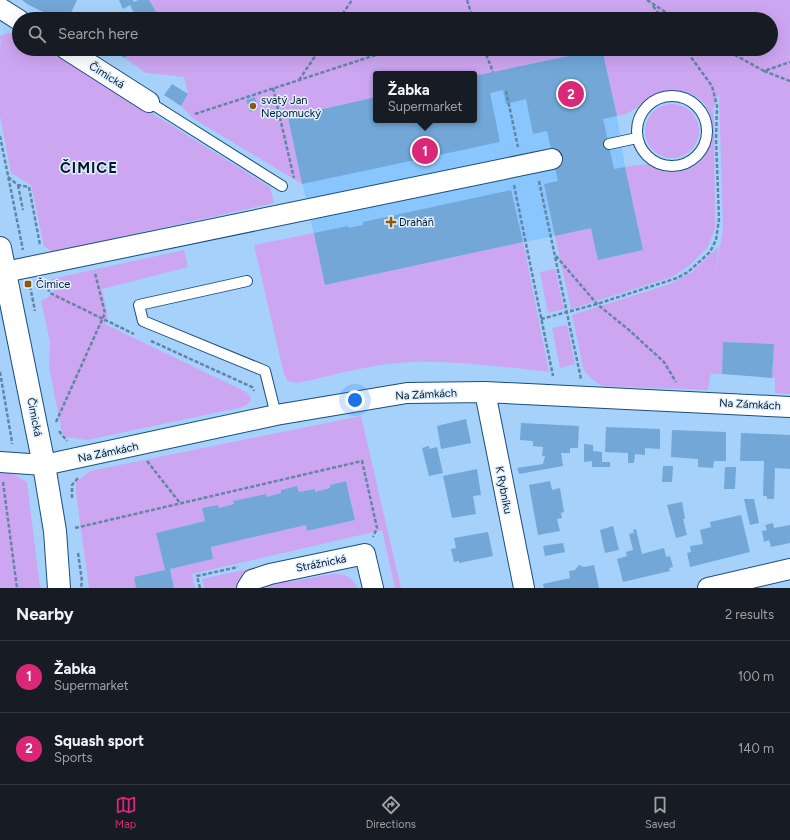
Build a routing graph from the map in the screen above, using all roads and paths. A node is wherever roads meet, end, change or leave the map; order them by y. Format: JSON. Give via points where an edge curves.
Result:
{"nodes":[{"id":1,"x":352,"y":0,"type":"edge"},
{"id":2,"x":467,"y":0,"type":"edge"},
{"id":3,"x":647,"y":0,"type":"edge"},
{"id":4,"x":651,"y":4,"type":"junction"},
{"id":5,"x":0,"y":8,"type":"edge"},
{"id":6,"x":344,"y":12,"type":"edge"},
{"id":7,"x":471,"y":12,"type":"edge"},
{"id":8,"x":657,"y":12,"type":"edge"},
{"id":9,"x":664,"y":12,"type":"edge"},
{"id":10,"x":12,"y":16,"type":"edge"},
{"id":11,"x":12,"y":22,"type":"edge"},
{"id":12,"x":0,"y":26,"type":"edge"},
{"id":13,"x":77,"y":56,"type":"edge"},
{"id":14,"x":315,"y":56,"type":"edge"},
{"id":15,"x":373,"y":56,"type":"edge"},
{"id":16,"x":487,"y":56,"type":"edge"},
{"id":17,"x":690,"y":56,"type":"edge"},
{"id":18,"x":737,"y":56,"type":"edge"},
{"id":19,"x":790,"y":62,"type":"edge"},
{"id":20,"x":764,"y":71,"type":"junction"},
{"id":21,"x":493,"y":72,"type":"dead end"},
{"id":22,"x":299,"y":80,"type":"junction"},
{"id":23,"x":790,"y":81,"type":"edge"},
{"id":24,"x":273,"y":88,"type":"junction"},
{"id":25,"x":506,"y":91,"type":"dead end"},
{"id":26,"x":149,"y":102,"type":"joint"},
{"id":27,"x":177,"y":119,"type":"junction"},
{"id":28,"x":0,"y":136,"type":"edge"},
{"id":29,"x":637,"y":138,"type":"junction"},
{"id":30,"x":609,"y":144,"type":"dead end"},
{"id":31,"x":530,"y":164,"type":"junction"},
{"id":32,"x":282,"y":186,"type":"joint"},
{"id":33,"x":23,"y":210,"type":"dead end"},
{"id":34,"x":0,"y":248,"type":"edge"},
{"id":35,"x":91,"y":254,"type":"junction"},
{"id":36,"x":555,"y":254,"type":"junction"},
{"id":37,"x":5,"y":272,"type":"junction"},
{"id":38,"x":247,"y":281,"type":"dead end"},
{"id":39,"x":597,"y":304,"type":"junction"},
{"id":40,"x":567,"y":312,"type":"junction"},
{"id":41,"x":103,"y":319,"type":"junction"},
{"id":42,"x":541,"y":319,"type":"junction"},
{"id":43,"x":138,"y":336,"type":"dead end"},
{"id":44,"x":146,"y":339,"type":"dead end"},
{"id":45,"x":578,"y":364,"type":"dead end"},
{"id":46,"x":552,"y":370,"type":"dead end"},
{"id":47,"x":0,"y":372,"type":"edge"},
{"id":48,"x":485,"y":392,"type":"junction"},
{"id":49,"x":256,"y":396,"type":"dead end"},
{"id":50,"x":688,"y":401,"type":"junction"},
{"id":51,"x":790,"y":407,"type":"edge"},
{"id":52,"x":276,"y":415,"type":"junction"},
{"id":53,"x":73,"y":442,"type":"dead end"},
{"id":54,"x":143,"y":456,"type":"dead end"},
{"id":55,"x":3,"y":463,"type":"edge"},
{"id":56,"x":44,"y":465,"type":"junction"},
{"id":57,"x":180,"y":503,"type":"junction"},
{"id":58,"x":75,"y":528,"type":"dead end"},
{"id":59,"x":366,"y":554,"type":"junction"},
{"id":60,"x":790,"y":570,"type":"edge"},
{"id":61,"x":17,"y":588,"type":"edge"},
{"id":62,"x":60,"y":588,"type":"edge"},
{"id":63,"x":247,"y":588,"type":"edge"},
{"id":64,"x":373,"y":588,"type":"edge"},
{"id":65,"x":524,"y":588,"type":"edge"},
{"id":66,"x":708,"y":588,"type":"edge"}],
"edges":[{"from":1,"to":6,"type":"path"},
{"from":2,"to":7,"type":"path"},
{"from":3,"to":4,"type":"path"},
{"from":4,"to":8,"type":"path"},
{"from":4,"to":9,"type":"path"},
{"from":5,"to":10,"type":"street"},
{"from":11,"to":12,"type":"street"},
{"from":13,"to":26,"type":"street","name":"Čimická"},
{"from":14,"to":22,"type":"path"},
{"from":15,"to":22,"type":"path"},
{"from":16,"to":21,"type":"path"},
{"from":17,"to":39,"type":"path","via":[[712,86],[717,106],[719,219],[716,240],[710,252],[688,272],[677,278]]},
{"from":18,"to":20,"type":"path"},
{"from":19,"to":20,"type":"path"},
{"from":20,"to":23,"type":"path"},
{"from":22,"to":24,"type":"path"},
{"from":24,"to":27,"type":"path"},
{"from":24,"to":32,"type":"path","via":[[294,182]]},
{"from":25,"to":31,"type":"path"},
{"from":26,"to":27,"type":"lane"},
{"from":27,"to":32,"type":"lane"},
{"from":28,"to":33,"type":"path","via":[[8,177],[18,185]]},
{"from":29,"to":29,"type":"lane","via":[[640,148],[647,157],[656,163],[678,166],[698,155],[707,135],[706,124],[702,112],[694,104],[683,98],[659,98],[648,105],[641,114]]},
{"from":29,"to":30,"type":"lane"},
{"from":31,"to":35,"type":"street"},
{"from":31,"to":36,"type":"path"},
{"from":31,"to":42,"type":"path"},
{"from":34,"to":37,"type":"street","name":"Čimická"},
{"from":35,"to":37,"type":"street"},
{"from":35,"to":41,"type":"path","via":[[105,313]]},
{"from":36,"to":39,"type":"path"},
{"from":36,"to":40,"type":"path"},
{"from":37,"to":56,"type":"street","name":"Čimická"},
{"from":38,"to":52,"type":"lane","via":[[139,305],[143,321],[265,371]]},
{"from":39,"to":40,"type":"path"},
{"from":39,"to":50,"type":"path","via":[[664,362]]},
{"from":40,"to":42,"type":"path"},
{"from":40,"to":45,"type":"path"},
{"from":41,"to":43,"type":"path"},
{"from":41,"to":53,"type":"path","via":[[55,422],[67,441]]},
{"from":42,"to":46,"type":"path"},
{"from":44,"to":49,"type":"path","via":[[252,387]]},
{"from":47,"to":55,"type":"path","via":[[12,442]]},
{"from":48,"to":50,"type":"street","name":"Na Zámkách"},
{"from":48,"to":52,"type":"street","name":"Na Zámkách","via":[[407,393]]},
{"from":48,"to":65,"type":"street","name":"K Rybníku"},
{"from":50,"to":51,"type":"street","name":"Na Zámkách"},
{"from":52,"to":56,"type":"street","name":"Na Zámkách"},
{"from":54,"to":57,"type":"path"},
{"from":55,"to":56,"type":"street","name":"Na Zámkách"},
{"from":55,"to":61,"type":"path","via":[[2,474]]},
{"from":56,"to":62,"type":"street","name":"Čimická"},
{"from":57,"to":58,"type":"path"},
{"from":57,"to":59,"type":"path","via":[[362,461],[377,528]]},
{"from":59,"to":63,"type":"street","name":"Strážnická","via":[[270,574],[252,580]]},
{"from":59,"to":64,"type":"street"},
{"from":60,"to":66,"type":"street"}]}
